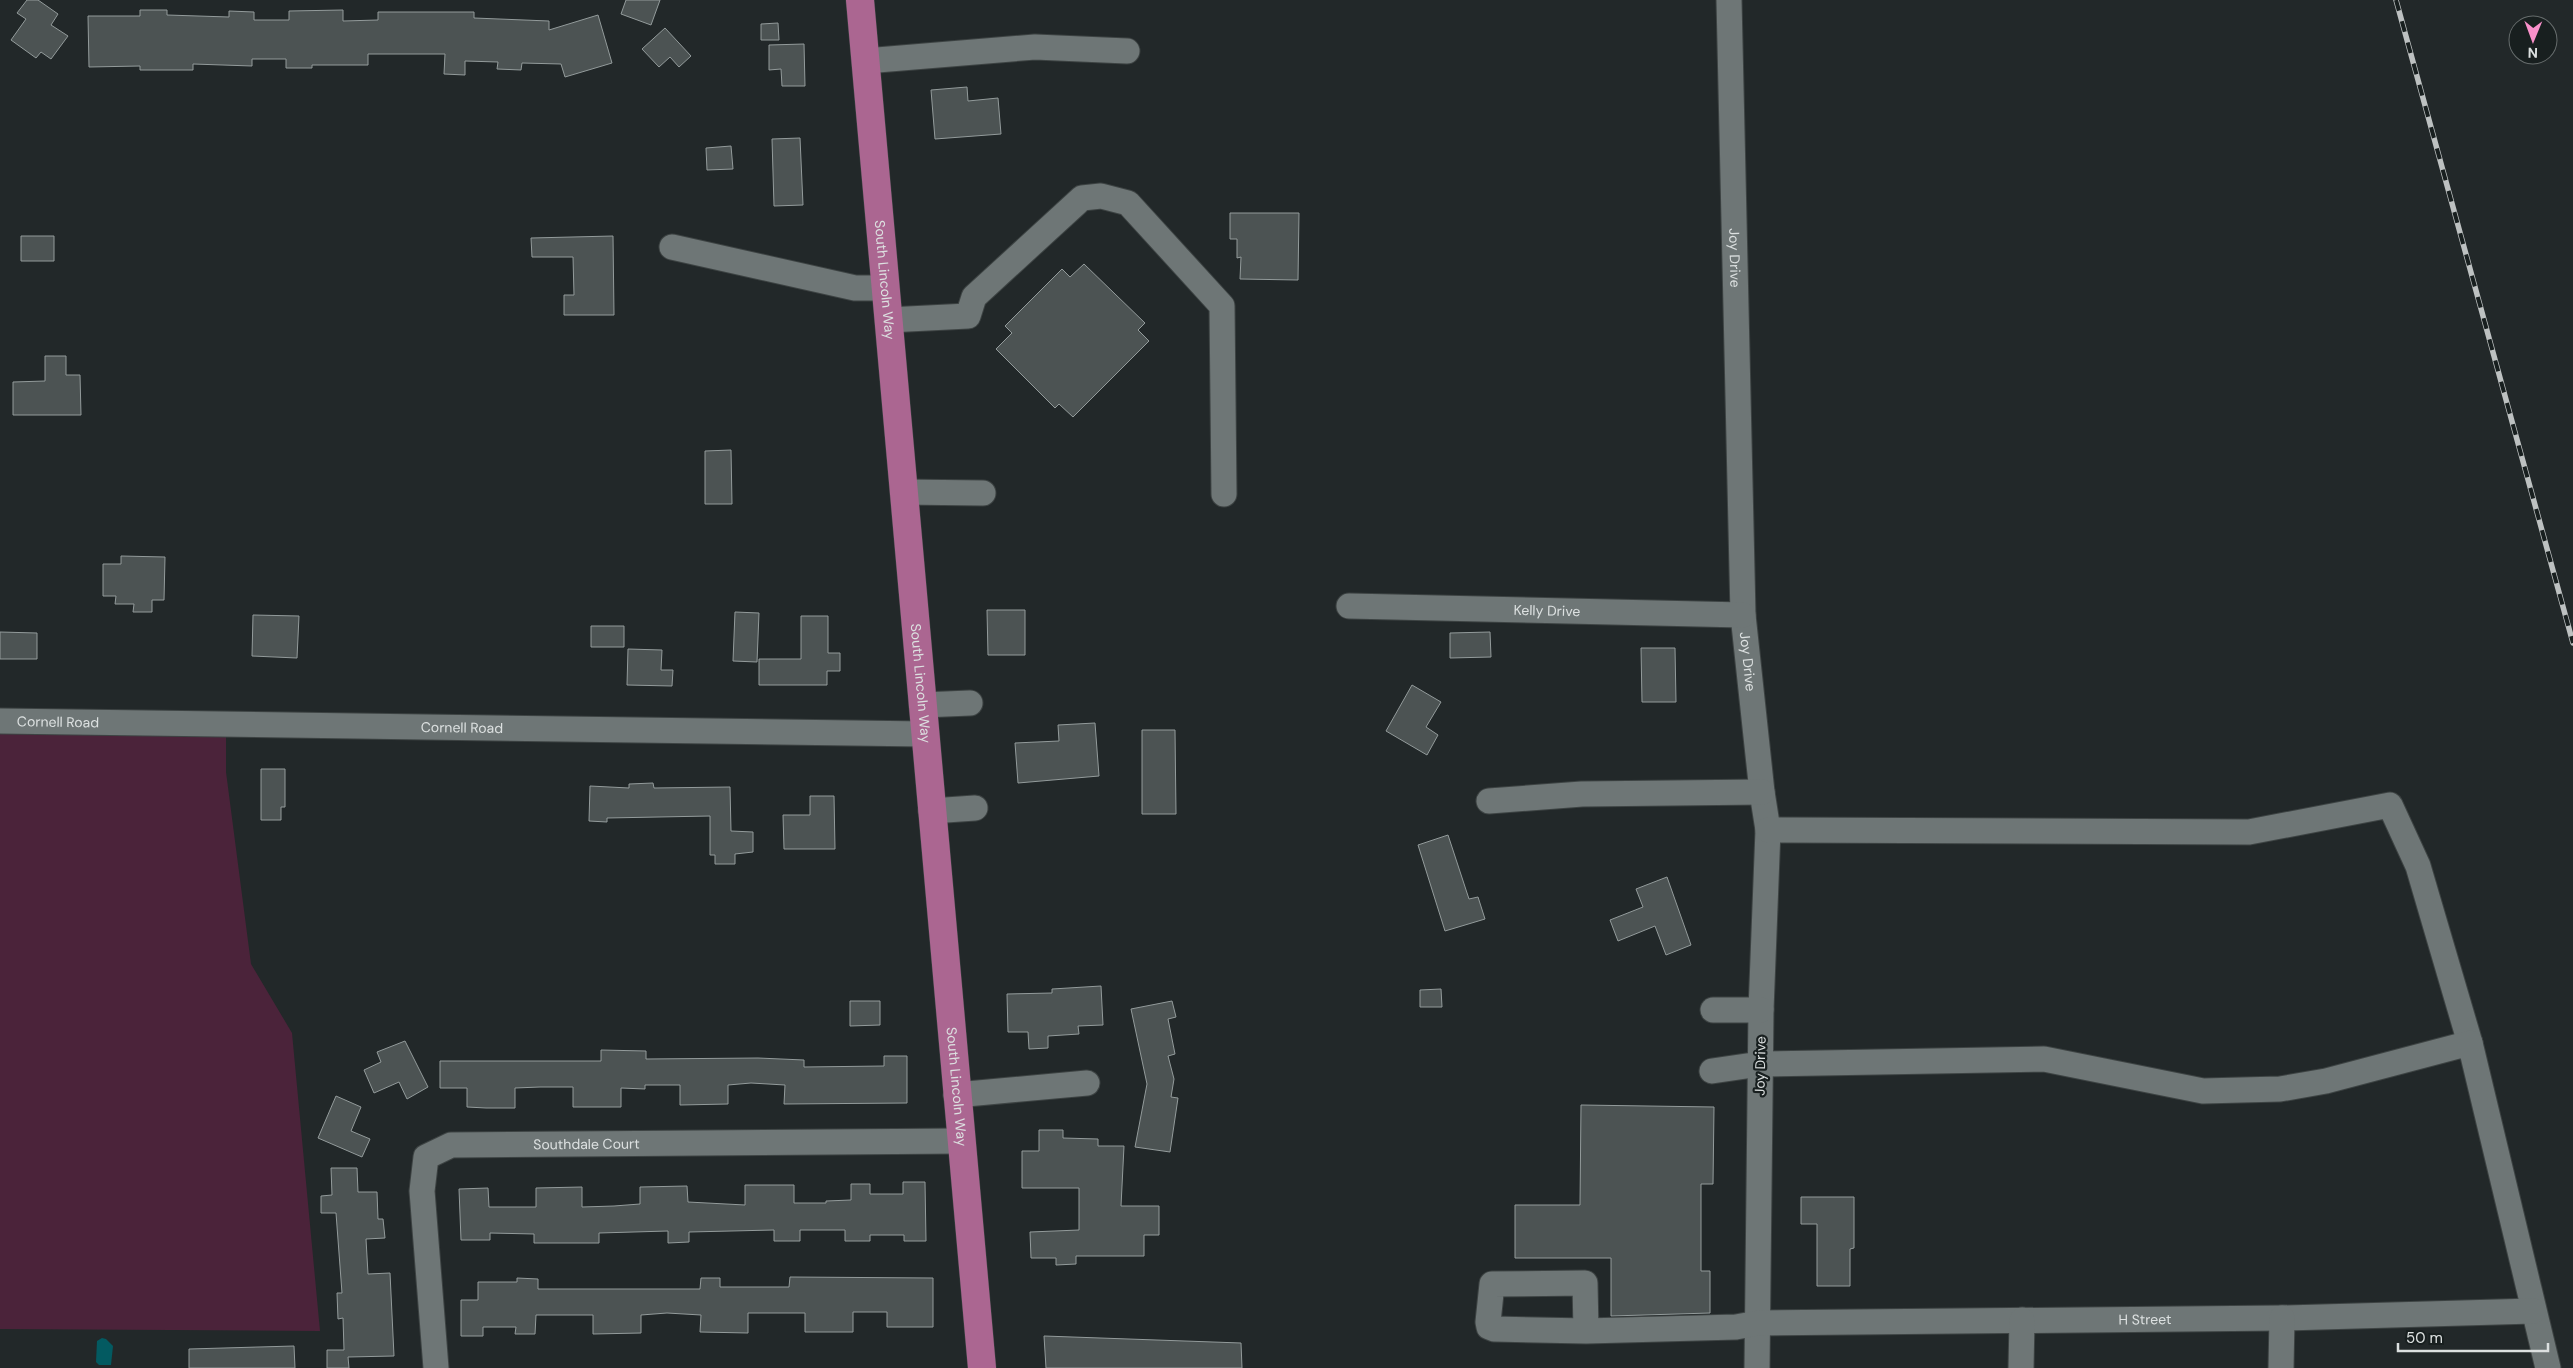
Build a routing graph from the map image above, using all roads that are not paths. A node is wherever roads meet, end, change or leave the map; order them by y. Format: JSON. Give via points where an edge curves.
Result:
{"nodes":[{"id":1,"x":860,"y":0,"type":"edge"},
{"id":2,"x":1730,"y":0,"type":"edge"},
{"id":3,"x":1127,"y":51,"type":"dead end"},
{"id":4,"x":865,"y":61,"type":"junction"},
{"id":5,"x":672,"y":248,"type":"dead end"},
{"id":6,"x":885,"y":288,"type":"junction"},
{"id":7,"x":888,"y":320,"type":"junction"},
{"id":8,"x":903,"y":492,"type":"junction"},
{"id":9,"x":983,"y":493,"type":"dead end"},
{"id":10,"x":1224,"y":494,"type":"dead end"},
{"id":11,"x":1349,"y":606,"type":"dead end"},
{"id":12,"x":1743,"y":615,"type":"junction"},
{"id":13,"x":970,"y":704,"type":"dead end"},
{"id":14,"x":922,"y":705,"type":"junction"},
{"id":15,"x":0,"y":721,"type":"edge"},
{"id":16,"x":924,"y":734,"type":"junction"},
{"id":17,"x":1762,"y":792,"type":"junction"},
{"id":18,"x":1489,"y":801,"type":"dead end"},
{"id":19,"x":974,"y":808,"type":"dead end"},
{"id":20,"x":931,"y":811,"type":"junction"},
{"id":21,"x":1768,"y":830,"type":"junction"},
{"id":22,"x":1713,"y":1010,"type":"dead end"},
{"id":23,"x":1761,"y":1010,"type":"junction"},
{"id":24,"x":2470,"y":1043,"type":"junction"},
{"id":25,"x":1760,"y":1064,"type":"junction"},
{"id":26,"x":1712,"y":1071,"type":"dead end"},
{"id":27,"x":1087,"y":1083,"type":"dead end"},
{"id":28,"x":956,"y":1095,"type":"junction"},
{"id":29,"x":961,"y":1141,"type":"junction"},
{"id":30,"x":2533,"y":1311,"type":"junction"},
{"id":31,"x":2282,"y":1318,"type":"junction"},
{"id":32,"x":2022,"y":1320,"type":"junction"},
{"id":33,"x":1758,"y":1323,"type":"junction"},
{"id":34,"x":1586,"y":1331,"type":"dead end"},
{"id":35,"x":436,"y":1368,"type":"edge"},
{"id":36,"x":982,"y":1368,"type":"edge"},
{"id":37,"x":1756,"y":1368,"type":"edge"},
{"id":38,"x":2021,"y":1368,"type":"edge"},
{"id":39,"x":2282,"y":1368,"type":"edge"},
{"id":40,"x":2548,"y":1368,"type":"edge"}],
"edges":[{"from":1,"to":4,"type":"main road","name":"South Lincoln Way"},
{"from":2,"to":12,"type":"street","name":"Joy Drive"},
{"from":3,"to":4,"type":"street","via":[[1036,47]]},
{"from":4,"to":6,"type":"main road","name":"South Lincoln Way"},
{"from":5,"to":6,"type":"street","via":[[855,288]]},
{"from":6,"to":7,"type":"main road","name":"South Lincoln Way"},
{"from":7,"to":8,"type":"main road","name":"South Lincoln Way"},
{"from":7,"to":10,"type":"street","via":[[968,316],[974,297],[1082,198],[1101,196],[1128,203],[1222,306]]},
{"from":8,"to":9,"type":"street"},
{"from":8,"to":14,"type":"main road","name":"South Lincoln Way"},
{"from":11,"to":12,"type":"street","name":"Kelly Drive"},
{"from":12,"to":17,"type":"street","name":"Joy Drive"},
{"from":13,"to":14,"type":"street"},
{"from":14,"to":16,"type":"main road","name":"South Lincoln Way"},
{"from":15,"to":16,"type":"street","name":"Cornell Road"},
{"from":16,"to":20,"type":"main road","name":"South Lincoln Way"},
{"from":17,"to":18,"type":"street","via":[[1582,794]]},
{"from":17,"to":21,"type":"street","name":"Joy Drive"},
{"from":19,"to":20,"type":"street"},
{"from":20,"to":28,"type":"main road","name":"South Lincoln Way"},
{"from":21,"to":23,"type":"street","name":"Joy Drive"},
{"from":21,"to":24,"type":"street","via":[[2249,832],[2390,805],[2418,866]]},
{"from":22,"to":23,"type":"street"},
{"from":23,"to":25,"type":"street","name":"Joy Drive"},
{"from":24,"to":25,"type":"street","via":[[2326,1081],[2280,1088],[2213,1091],[2044,1059]]},
{"from":24,"to":30,"type":"street"},
{"from":25,"to":26,"type":"street"},
{"from":25,"to":33,"type":"street","name":"Joy Drive"},
{"from":27,"to":28,"type":"street"},
{"from":28,"to":29,"type":"main road","name":"South Lincoln Way"},
{"from":29,"to":35,"type":"street","name":"Southdale Court","via":[[450,1145],[426,1158],[422,1191]]},
{"from":29,"to":36,"type":"main road","name":"South Lincoln Way"},
{"from":30,"to":31,"type":"street","name":"H Street"},
{"from":30,"to":40,"type":"street"},
{"from":31,"to":32,"type":"street","name":"H Street"},
{"from":31,"to":39,"type":"street"},
{"from":32,"to":33,"type":"street","name":"H Street"},
{"from":32,"to":38,"type":"street"},
{"from":33,"to":34,"type":"street","name":"H Street","via":[[1736,1327]]},
{"from":33,"to":37,"type":"street","name":"Joy Drive"}]}
